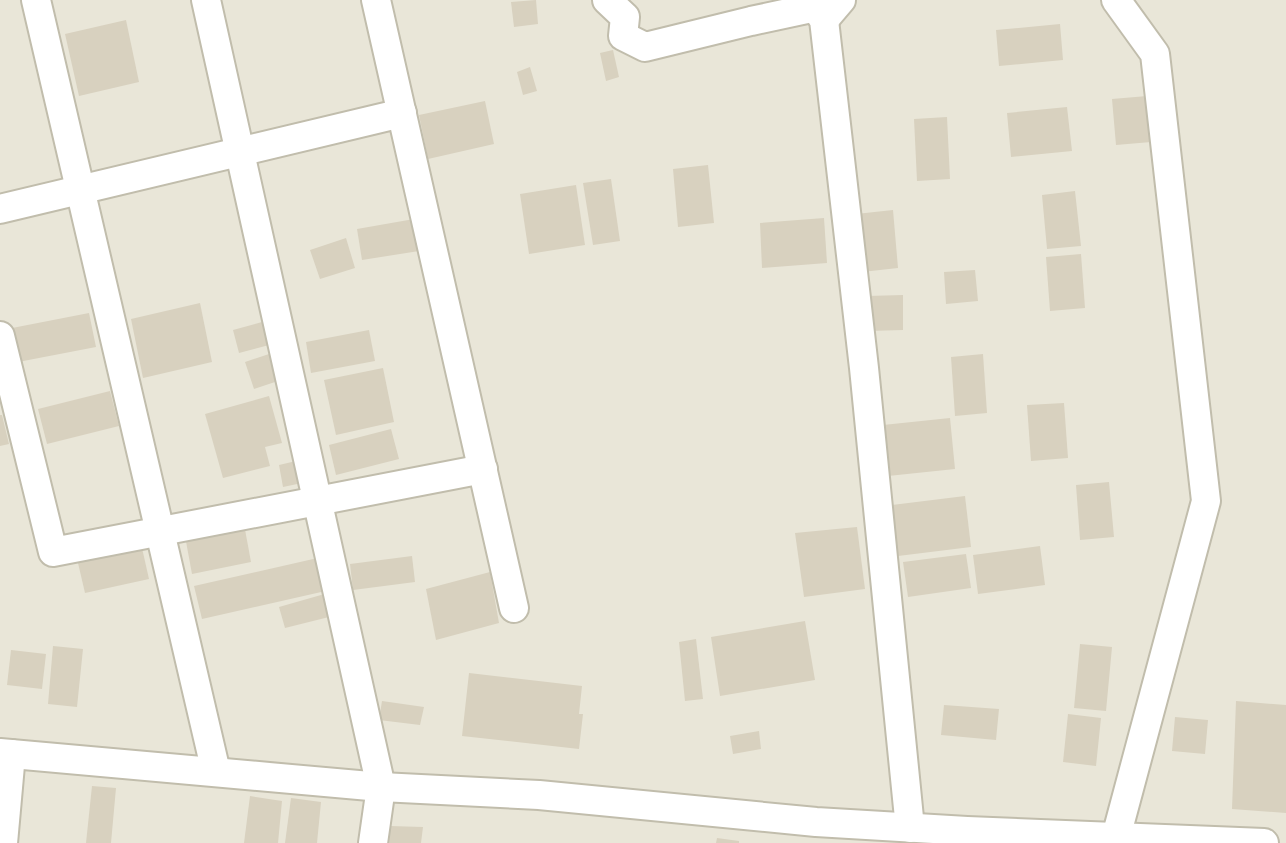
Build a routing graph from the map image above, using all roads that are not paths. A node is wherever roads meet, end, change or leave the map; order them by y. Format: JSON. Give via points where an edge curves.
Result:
{"nodes":[{"id":1,"x":36,"y":0,"type":"edge"},
{"id":2,"x":207,"y":0,"type":"edge"},
{"id":3,"x":376,"y":0,"type":"edge"},
{"id":4,"x":607,"y":0,"type":"edge"},
{"id":5,"x":1116,"y":0,"type":"edge"},
{"id":6,"x":821,"y":5,"type":"edge"},
{"id":7,"x":402,"y":113,"type":"junction"},
{"id":8,"x":240,"y":152,"type":"junction"},
{"id":9,"x":80,"y":190,"type":"junction"},
{"id":10,"x":0,"y":209,"type":"edge"},
{"id":11,"x":0,"y":336,"type":"edge"},
{"id":12,"x":483,"y":469,"type":"junction"},
{"id":13,"x":318,"y":501,"type":"junction"},
{"id":14,"x":160,"y":531,"type":"junction"},
{"id":15,"x":514,"y":608,"type":"dead end"},
{"id":16,"x":5,"y":753,"type":"edge"},
{"id":17,"x":216,"y":772,"type":"junction"},
{"id":18,"x":381,"y":787,"type":"junction"},
{"id":19,"x":910,"y":828,"type":"junction"},
{"id":20,"x":1116,"y":837,"type":"junction"},
{"id":21,"x":1008,"y":838,"type":"edge"},
{"id":22,"x":3,"y":843,"type":"edge"},
{"id":23,"x":373,"y":843,"type":"edge"},
{"id":24,"x":1264,"y":843,"type":"edge"}],
"edges":[{"from":1,"to":9,"type":"street"},
{"from":2,"to":8,"type":"street"},
{"from":3,"to":7,"type":"street"},
{"from":4,"to":6,"type":"street","via":[[625,17],[623,36],[645,47]]},
{"from":5,"to":20,"type":"street","via":[[1155,54],[1206,501]]},
{"from":6,"to":19,"type":"street","via":[[863,357]]},
{"from":7,"to":8,"type":"street"},
{"from":7,"to":12,"type":"street"},
{"from":8,"to":9,"type":"street"},
{"from":8,"to":13,"type":"street"},
{"from":9,"to":10,"type":"street"},
{"from":9,"to":14,"type":"street"},
{"from":11,"to":14,"type":"street","via":[[53,552]]},
{"from":12,"to":13,"type":"street"},
{"from":12,"to":15,"type":"street"},
{"from":13,"to":14,"type":"street"},
{"from":13,"to":18,"type":"street"},
{"from":14,"to":17,"type":"street"},
{"from":16,"to":17,"type":"street"},
{"from":16,"to":22,"type":"street"},
{"from":17,"to":18,"type":"street"},
{"from":18,"to":19,"type":"street","via":[[539,795]]},
{"from":18,"to":23,"type":"street"},
{"from":19,"to":21,"type":"street"},
{"from":20,"to":21,"type":"street"},
{"from":20,"to":24,"type":"street"}]}
